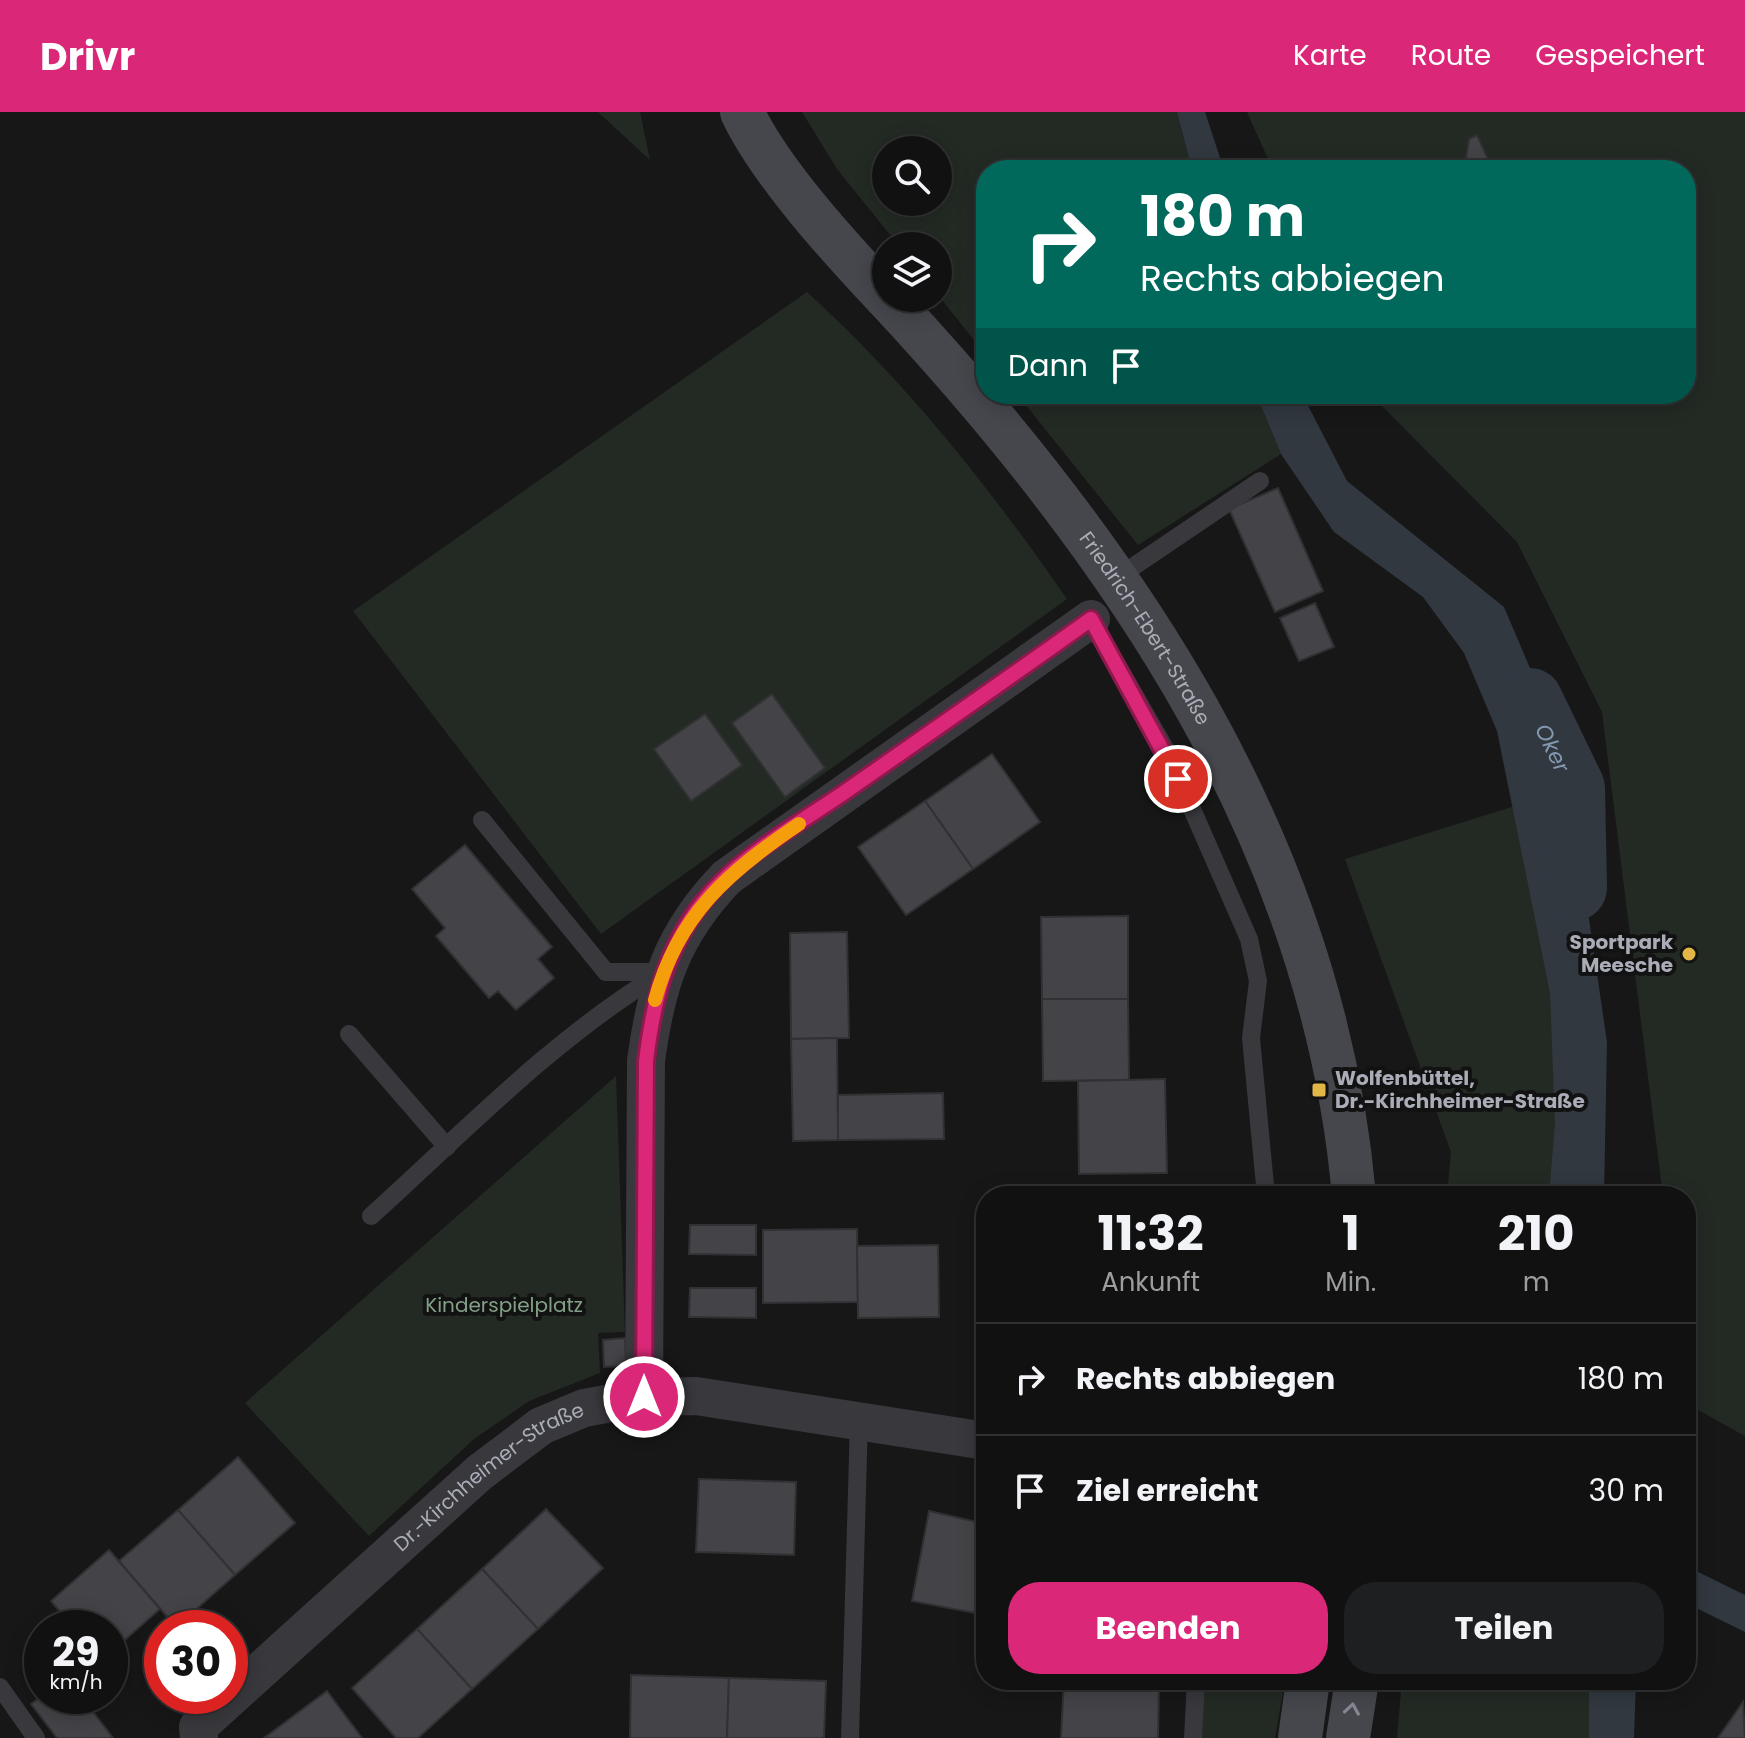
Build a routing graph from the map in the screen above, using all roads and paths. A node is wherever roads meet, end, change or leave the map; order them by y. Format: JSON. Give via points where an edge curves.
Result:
{"nodes":[{"id":1,"x":742,"y":112,"type":"edge"},
{"id":2,"x":872,"y":281,"type":"edge"},
{"id":3,"x":899,"y":312,"type":"edge"},
{"id":4,"x":976,"y":396,"type":"edge"},
{"id":5,"x":983,"y":404,"type":"edge"},
{"id":6,"x":1260,"y":481,"type":"dead end"},
{"id":7,"x":1115,"y":579,"type":"junction"},
{"id":8,"x":1091,"y":619,"type":"joint"},
{"id":9,"x":482,"y":820,"type":"dead end"},
{"id":10,"x":663,"y":972,"type":"junction"},
{"id":11,"x":349,"y":1034,"type":"dead end"},
{"id":12,"x":447,"y":1147,"type":"junction"},
{"id":13,"x":1265,"y":1186,"type":"edge"},
{"id":14,"x":1353,"y":1186,"type":"edge"},
{"id":15,"x":371,"y":1216,"type":"dead end"},
{"id":16,"x":644,"y":1397,"type":"junction"},
{"id":17,"x":859,"y":1420,"type":"junction"},
{"id":18,"x":976,"y":1439,"type":"edge"},
{"id":19,"x":0,"y":1687,"type":"edge"},
{"id":20,"x":1195,"y":1690,"type":"edge"},
{"id":21,"x":1307,"y":1690,"type":"edge"},
{"id":22,"x":1355,"y":1690,"type":"edge"},
{"id":23,"x":36,"y":1738,"type":"edge"},
{"id":24,"x":199,"y":1738,"type":"edge"},
{"id":25,"x":850,"y":1738,"type":"edge"},
{"id":26,"x":1193,"y":1738,"type":"edge"},
{"id":27,"x":1300,"y":1738,"type":"edge"},
{"id":28,"x":1348,"y":1738,"type":"edge"}],
"edges":[{"from":1,"to":2,"type":"main road","name":"Friedrich-Ebert-Straße","via":[[763,148]]},
{"from":3,"to":4,"type":"main road","name":"Friedrich-Ebert-Straße"},
{"from":5,"to":7,"type":"main road","name":"Friedrich-Ebert-Straße"},
{"from":6,"to":7,"type":"lane"},
{"from":7,"to":14,"type":"main road","name":"Friedrich-Ebert-Straße","via":[[1203,716],[1270,853],[1321,1001],[1338,1073]]},
{"from":8,"to":10,"type":"street","via":[[727,877],[696,912]]},
{"from":8,"to":13,"type":"lane","via":[[1167,752],[1249,939],[1258,981],[1251,1038]]},
{"from":9,"to":10,"type":"lane","via":[[606,972]]},
{"from":10,"to":12,"type":"lane","via":[[606,1007]]},
{"from":10,"to":16,"type":"street","via":[[646,1061]]},
{"from":11,"to":12,"type":"lane"},
{"from":12,"to":15,"type":"lane"},
{"from":16,"to":17,"type":"street","name":"Dr.-Kirchheimer-Straße","via":[[696,1396]]},
{"from":16,"to":24,"type":"street","name":"Dr.-Kirchheimer-Straße","via":[[584,1408],[521,1440],[198,1727]]},
{"from":17,"to":18,"type":"street","name":"Dr.-Kirchheimer-Straße"},
{"from":17,"to":25,"type":"lane"},
{"from":19,"to":23,"type":"lane"},
{"from":20,"to":26,"type":"lane"},
{"from":21,"to":27,"type":"main road"},
{"from":28,"to":22,"type":"main road","one_way":true}]}
